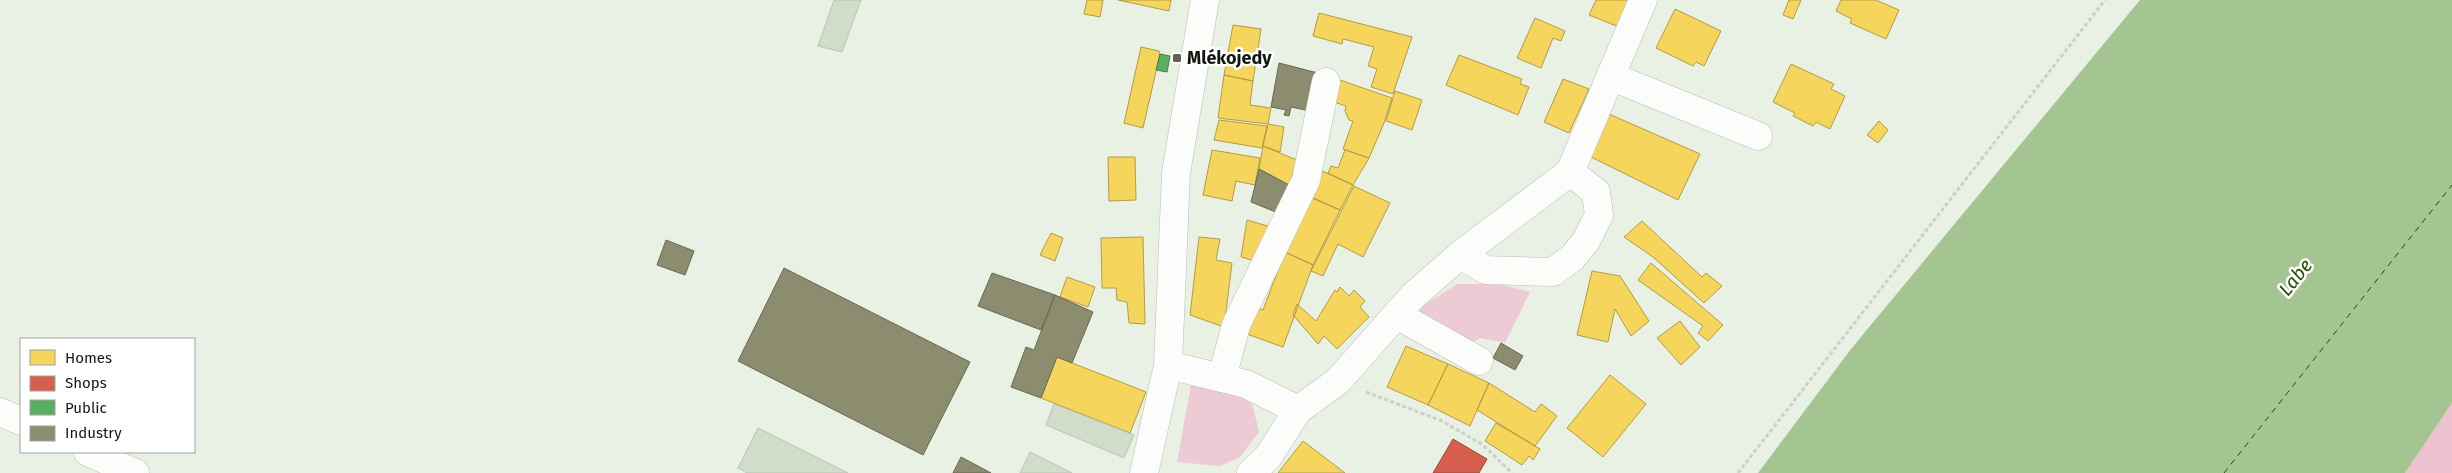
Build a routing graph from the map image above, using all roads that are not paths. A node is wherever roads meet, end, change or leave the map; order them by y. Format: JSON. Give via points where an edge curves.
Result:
{"nodes":[{"id":1,"x":1205,"y":0,"type":"edge"},
{"id":2,"x":1643,"y":0,"type":"edge"},
{"id":3,"x":1610,"y":76,"type":"junction"},
{"id":4,"x":1326,"y":82,"type":"dead end"},
{"id":5,"x":1758,"y":136,"type":"dead end"},
{"id":6,"x":1570,"y":172,"type":"junction"},
{"id":7,"x":1460,"y":255,"type":"junction"},
{"id":8,"x":1397,"y":315,"type":"junction"},
{"id":9,"x":1479,"y":361,"type":"dead end"},
{"id":10,"x":1168,"y":365,"type":"junction"},
{"id":11,"x":1222,"y":378,"type":"junction"},
{"id":12,"x":1298,"y":410,"type":"junction"},
{"id":13,"x":0,"y":412,"type":"edge"},
{"id":14,"x":20,"y":421,"type":"edge"},
{"id":15,"x":90,"y":453,"type":"edge"},
{"id":16,"x":135,"y":473,"type":"edge"},
{"id":17,"x":1144,"y":473,"type":"edge"},
{"id":18,"x":1251,"y":473,"type":"edge"}],
"edges":[{"from":1,"to":10,"type":"street","via":[[1176,173]]},
{"from":2,"to":3,"type":"street"},
{"from":3,"to":5,"type":"street"},
{"from":3,"to":6,"type":"street"},
{"from":4,"to":11,"type":"street","via":[[1306,180],[1236,326]]},
{"from":6,"to":7,"type":"street"},
{"from":6,"to":7,"type":"street","via":[[1596,192],[1599,215],[1586,241],[1560,267],[1553,272],[1486,270]]},
{"from":7,"to":8,"type":"street","via":[[1413,296]]},
{"from":8,"to":9,"type":"street"},
{"from":8,"to":12,"type":"street","via":[[1338,381]]},
{"from":10,"to":11,"type":"street"},
{"from":10,"to":17,"type":"street"},
{"from":11,"to":12,"type":"street","via":[[1246,384]]},
{"from":12,"to":18,"type":"street","via":[[1268,457]]},
{"from":13,"to":14,"type":"street"},
{"from":15,"to":16,"type":"street"}]}
